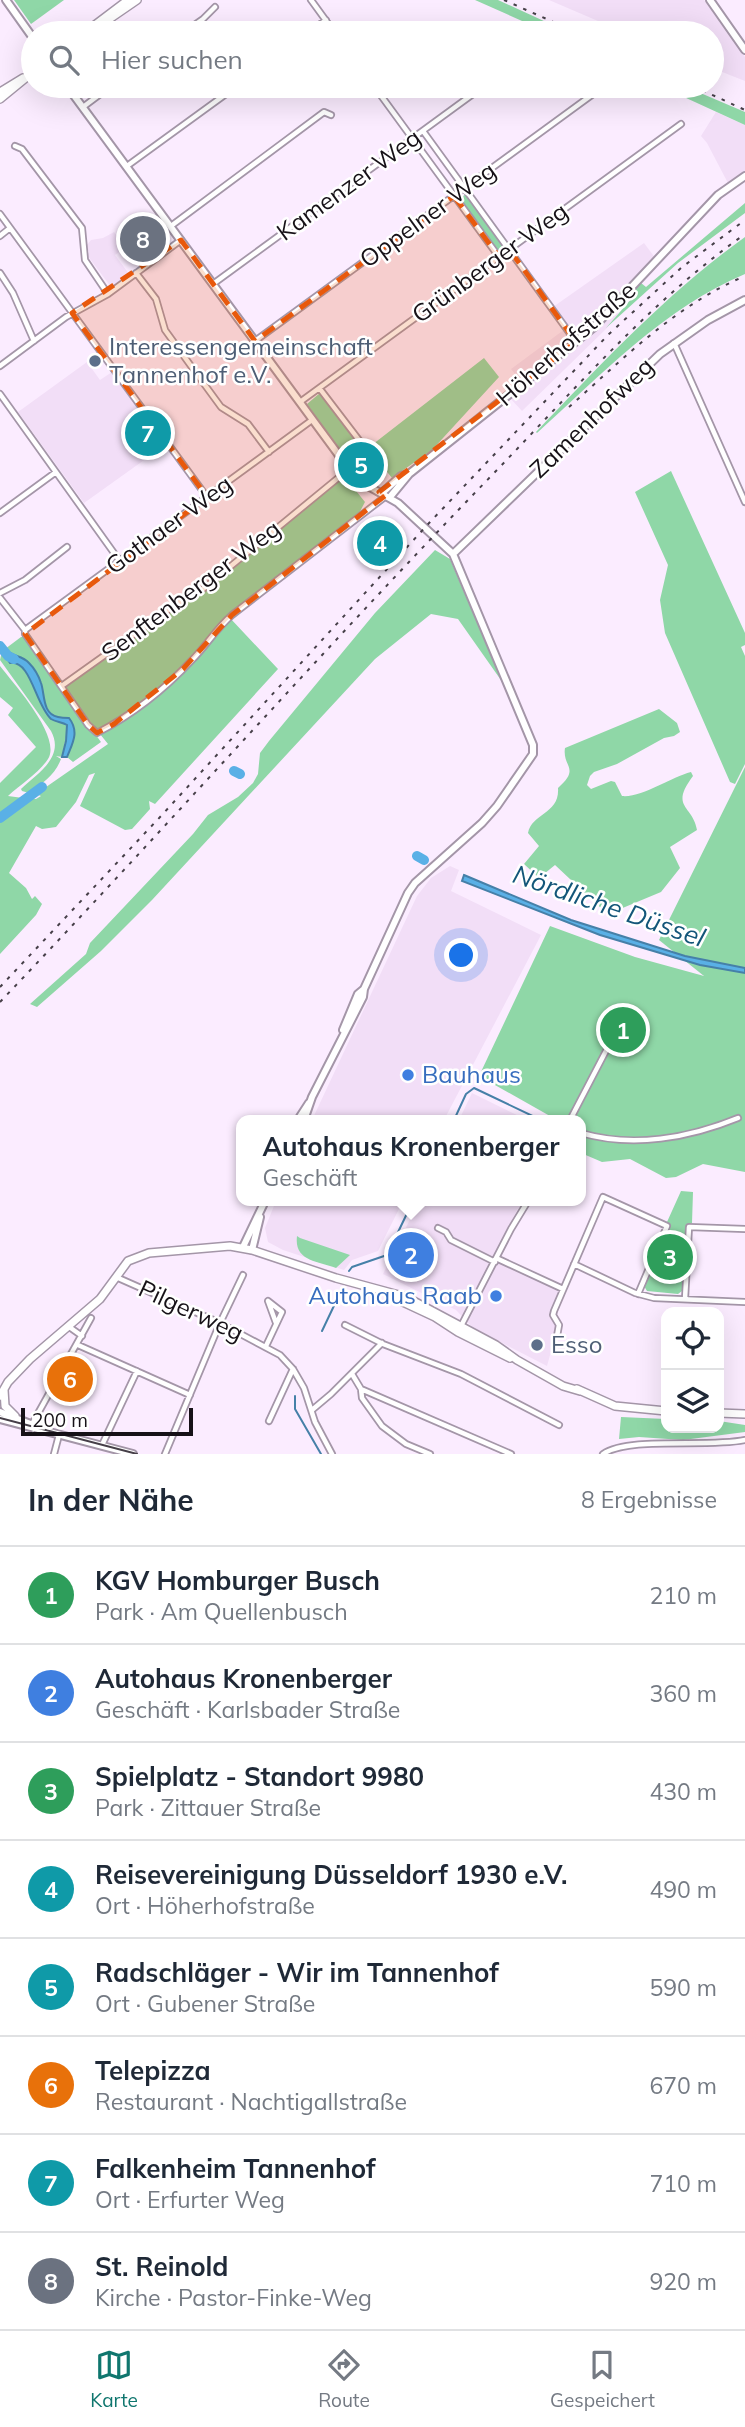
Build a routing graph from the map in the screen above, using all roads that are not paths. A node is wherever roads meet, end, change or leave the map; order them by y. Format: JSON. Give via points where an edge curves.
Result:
{"nodes":[{"id":1,"x":6,"y":0,"type":"edge"},
{"id":2,"x":128,"y":0,"type":"edge"},
{"id":3,"x":137,"y":0,"type":"edge"},
{"id":4,"x":311,"y":0,"type":"edge"},
{"id":5,"x":710,"y":0,"type":"edge"},
{"id":6,"x":215,"y":7,"type":"dead end"},
{"id":7,"x":326,"y":20,"type":"edge"},
{"id":8,"x":21,"y":21,"type":"edge"},
{"id":9,"x":102,"y":21,"type":"edge"},
{"id":10,"x":105,"y":21,"type":"edge"},
{"id":11,"x":200,"y":21,"type":"edge"},
{"id":12,"x":745,"y":50,"type":"edge"},
{"id":13,"x":21,"y":78,"type":"edge"},
{"id":14,"x":21,"y":82,"type":"edge"},
{"id":15,"x":0,"y":92,"type":"edge"},
{"id":16,"x":76,"y":98,"type":"edge"},
{"id":17,"x":95,"y":98,"type":"edge"},
{"id":18,"x":220,"y":98,"type":"edge"},
{"id":19,"x":383,"y":98,"type":"edge"},
{"id":20,"x":468,"y":98,"type":"edge"},
{"id":21,"x":588,"y":98,"type":"edge"},
{"id":22,"x":0,"y":99,"type":"edge"},
{"id":23,"x":83,"y":107,"type":"junction"},
{"id":24,"x":331,"y":115,"type":"dead end"},
{"id":25,"x":681,"y":124,"type":"dead end"},
{"id":26,"x":423,"y":131,"type":"junction"},
{"id":27,"x":412,"y":139,"type":"junction"},
{"id":28,"x":15,"y":146,"type":"dead end"},
{"id":29,"x":127,"y":166,"type":"junction"},
{"id":30,"x":745,"y":176,"type":"edge"},
{"id":31,"x":465,"y":188,"type":"junction"},
{"id":32,"x":454,"y":196,"type":"junction"},
{"id":33,"x":0,"y":214,"type":"edge"},
{"id":34,"x":171,"y":226,"type":"junction"},
{"id":35,"x":10,"y":228,"type":"junction"},
{"id":36,"x":0,"y":236,"type":"edge"},
{"id":37,"x":181,"y":240,"type":"junction"},
{"id":38,"x":509,"y":250,"type":"junction"},
{"id":39,"x":499,"y":257,"type":"junction"},
{"id":40,"x":136,"y":273,"type":"junction"},
{"id":41,"x":0,"y":274,"type":"edge"},
{"id":42,"x":213,"y":284,"type":"junction"},
{"id":43,"x":108,"y":294,"type":"junction"},
{"id":44,"x":745,"y":300,"type":"edge"},
{"id":45,"x":72,"y":313,"type":"junction"},
{"id":46,"x":34,"y":341,"type":"junction"},
{"id":47,"x":255,"y":341,"type":"junction"},
{"id":48,"x":576,"y":342,"type":"junction"},
{"id":49,"x":674,"y":343,"type":"junction"},
{"id":50,"x":0,"y":366,"type":"edge"},
{"id":51,"x":320,"y":388,"type":"junction"},
{"id":52,"x":0,"y":394,"type":"edge"},
{"id":53,"x":300,"y":403,"type":"junction"},
{"id":54,"x":313,"y":420,"type":"junction"},
{"id":55,"x":269,"y":452,"type":"junction"},
{"id":56,"x":343,"y":462,"type":"junction"},
{"id":57,"x":349,"y":468,"type":"junction"},
{"id":58,"x":55,"y":472,"type":"junction"},
{"id":59,"x":386,"y":495,"type":"junction"},
{"id":60,"x":206,"y":497,"type":"junction"},
{"id":61,"x":745,"y":502,"type":"edge"},
{"id":62,"x":0,"y":513,"type":"edge"},
{"id":63,"x":67,"y":547,"type":"dead end"},
{"id":64,"x":453,"y":554,"type":"junction"},
{"id":65,"x":119,"y":560,"type":"junction"},
{"id":66,"x":0,"y":596,"type":"edge"},
{"id":67,"x":25,"y":630,"type":"junction"},
{"id":68,"x":63,"y":685,"type":"dead end"},
{"id":69,"x":620,"y":1024,"type":"dead end"},
{"id":70,"x":310,"y":1101,"type":"junction"},
{"id":71,"x":301,"y":1115,"type":"edge"},
{"id":72,"x":306,"y":1115,"type":"edge"},
{"id":73,"x":573,"y":1115,"type":"edge"},
{"id":74,"x":738,"y":1118,"type":"dead end"},
{"id":75,"x":586,"y":1134,"type":"edge"},
{"id":76,"x":263,"y":1206,"type":"edge"},
{"id":77,"x":525,"y":1206,"type":"edge"},
{"id":78,"x":261,"y":1212,"type":"junction"},
{"id":79,"x":439,"y":1228,"type":"dead end"},
{"id":80,"x":745,"y":1229,"type":"edge"},
{"id":81,"x":243,"y":1247,"type":"junction"},
{"id":82,"x":253,"y":1250,"type":"junction"},
{"id":83,"x":495,"y":1260,"type":"junction"},
{"id":84,"x":574,"y":1265,"type":"junction"},
{"id":85,"x":243,"y":1275,"type":"dead end"},
{"id":86,"x":115,"y":1276,"type":"junction"},
{"id":87,"x":375,"y":1289,"type":"junction"},
{"id":88,"x":563,"y":1289,"type":"junction"},
{"id":89,"x":638,"y":1294,"type":"junction"},
{"id":90,"x":685,"y":1299,"type":"junction"},
{"id":91,"x":745,"y":1302,"type":"edge"},
{"id":92,"x":435,"y":1317,"type":"junction"},
{"id":93,"x":91,"y":1318,"type":"dead end"},
{"id":94,"x":220,"y":1323,"type":"junction"},
{"id":95,"x":276,"y":1323,"type":"dead end"},
{"id":96,"x":67,"y":1325,"type":"junction"},
{"id":97,"x":345,"y":1325,"type":"dead end"},
{"id":98,"x":461,"y":1326,"type":"junction"},
{"id":99,"x":82,"y":1336,"type":"junction"},
{"id":100,"x":557,"y":1336,"type":"dead end"},
{"id":101,"x":382,"y":1343,"type":"junction"},
{"id":102,"x":78,"y":1345,"type":"junction"},
{"id":103,"x":266,"y":1346,"type":"junction"},
{"id":104,"x":501,"y":1355,"type":"junction"},
{"id":105,"x":517,"y":1360,"type":"junction"},
{"id":106,"x":293,"y":1369,"type":"junction"},
{"id":107,"x":137,"y":1371,"type":"junction"},
{"id":108,"x":352,"y":1374,"type":"junction"},
{"id":109,"x":361,"y":1389,"type":"junction"},
{"id":110,"x":1,"y":1392,"type":"edge"},
{"id":111,"x":190,"y":1395,"type":"junction"},
{"id":112,"x":312,"y":1410,"type":"junction"},
{"id":113,"x":661,"y":1411,"type":"edge"},
{"id":114,"x":0,"y":1412,"type":"edge"},
{"id":115,"x":724,"y":1413,"type":"edge"},
{"id":116,"x":745,"y":1414,"type":"edge"},
{"id":117,"x":15,"y":1416,"type":"junction"},
{"id":118,"x":0,"y":1419,"type":"edge"},
{"id":119,"x":269,"y":1421,"type":"dead end"},
{"id":120,"x":559,"y":1425,"type":"dead end"},
{"id":121,"x":31,"y":1426,"type":"junction"},
{"id":122,"x":60,"y":1434,"type":"junction"},
{"id":123,"x":745,"y":1440,"type":"edge"},
{"id":124,"x":640,"y":1444,"type":"junction"},
{"id":125,"x":102,"y":1445,"type":"junction"},
{"id":126,"x":54,"y":1454,"type":"edge"},
{"id":127,"x":133,"y":1454,"type":"edge"},
{"id":128,"x":165,"y":1454,"type":"edge"},
{"id":129,"x":332,"y":1454,"type":"edge"},
{"id":130,"x":430,"y":1454,"type":"edge"},
{"id":131,"x":511,"y":1454,"type":"edge"},
{"id":132,"x":603,"y":1454,"type":"edge"},
{"id":133,"x":641,"y":1454,"type":"edge"}],
"edges":[{"from":1,"to":8,"type":"street"},
{"from":2,"to":9,"type":"main road"},
{"from":3,"to":10,"type":"main road"},
{"from":4,"to":7,"type":"street"},
{"from":5,"to":12,"type":"street"},
{"from":6,"to":11,"type":"street"},
{"from":13,"to":15,"type":"main road"},
{"from":14,"to":22,"type":"main road"},
{"from":16,"to":23,"type":"street"},
{"from":17,"to":23,"type":"street"},
{"from":18,"to":29,"type":"street"},
{"from":19,"to":27,"type":"street"},
{"from":20,"to":26,"type":"street","name":"Kamenzer Weg"},
{"from":21,"to":31,"type":"street","name":"Oppelner Weg"},
{"from":23,"to":29,"type":"street"},
{"from":24,"to":34,"type":"street","via":[[324,111]]},
{"from":25,"to":38,"type":"street","name":"Grünberger Weg"},
{"from":26,"to":27,"type":"street","name":"Kamenzer Weg"},
{"from":26,"to":31,"type":"street"},
{"from":27,"to":32,"type":"street"},
{"from":27,"to":42,"type":"street","name":"Kamenzer Weg"},
{"from":28,"to":43,"type":"street","via":[[22,149],[82,228],[85,260]]},
{"from":29,"to":34,"type":"street"},
{"from":30,"to":48,"type":"street","name":"Höherhofstraße","via":[[718,195],[614,309]]},
{"from":31,"to":32,"type":"street","name":"Oppelner Weg"},
{"from":31,"to":38,"type":"street"},
{"from":32,"to":39,"type":"street"},
{"from":32,"to":47,"type":"street","name":"Oppelner Weg"},
{"from":33,"to":35,"type":"street"},
{"from":34,"to":37,"type":"street"},
{"from":35,"to":36,"type":"street"},
{"from":35,"to":45,"type":"street"},
{"from":37,"to":40,"type":"street"},
{"from":37,"to":42,"type":"street"},
{"from":38,"to":39,"type":"street","name":"Grünberger Weg"},
{"from":38,"to":48,"type":"street"},
{"from":39,"to":51,"type":"street","name":"Grünberger Weg"},
{"from":40,"to":43,"type":"street"},
{"from":40,"to":55,"type":"street","via":[[156,299],[165,330],[221,407],[248,424]]},
{"from":41,"to":46,"type":"street"},
{"from":42,"to":47,"type":"street"},
{"from":43,"to":45,"type":"street"},
{"from":44,"to":49,"type":"street","name":"Zamenhofweg"},
{"from":45,"to":46,"type":"street"},
{"from":45,"to":60,"type":"street"},
{"from":46,"to":50,"type":"street"},
{"from":47,"to":53,"type":"street"},
{"from":48,"to":59,"type":"street","name":"Höherhofstraße","via":[[401,476]]},
{"from":49,"to":61,"type":"street"},
{"from":49,"to":64,"type":"street","name":"Zamenhofweg"},
{"from":51,"to":53,"type":"street","name":"Grünberger Weg"},
{"from":51,"to":56,"type":"street","via":[[362,444],[362,449]]},
{"from":52,"to":58,"type":"street"},
{"from":53,"to":54,"type":"street"},
{"from":54,"to":55,"type":"street","name":"Gothaer Weg"},
{"from":54,"to":56,"type":"street"},
{"from":55,"to":60,"type":"street","name":"Gothaer Weg"},
{"from":56,"to":57,"type":"street"},
{"from":57,"to":59,"type":"street"},
{"from":57,"to":68,"type":"street","name":"Senftenberger Weg","via":[[203,589]]},
{"from":58,"to":62,"type":"street"},
{"from":58,"to":65,"type":"street"},
{"from":59,"to":64,"type":"street"},
{"from":59,"to":67,"type":"street","name":"Höherhofstraße","via":[[222,623],[193,659],[141,705],[97,733]]},
{"from":60,"to":65,"type":"street","name":"Gothaer Weg"},
{"from":63,"to":66,"type":"street"},
{"from":64,"to":70,"type":"street","via":[[533,754],[490,815],[408,893]]},
{"from":65,"to":67,"type":"street","name":"Gothaer Weg"},
{"from":66,"to":67,"type":"street"},
{"from":69,"to":73,"type":"street"},
{"from":70,"to":71,"type":"street"},
{"from":70,"to":72,"type":"street"},
{"from":74,"to":75,"type":"street","via":[[667,1138],[617,1139]]},
{"from":76,"to":78,"type":"street"},
{"from":77,"to":83,"type":"street"},
{"from":78,"to":81,"type":"street"},
{"from":78,"to":82,"type":"street"},
{"from":79,"to":83,"type":"street","via":[[451,1240]]},
{"from":80,"to":90,"type":"street","via":[[689,1227]]},
{"from":81,"to":82,"type":"main road"},
{"from":81,"to":86,"type":"main road","via":[[149,1253],[128,1261]]},
{"from":82,"to":87,"type":"main road"},
{"from":83,"to":88,"type":"street"},
{"from":83,"to":98,"type":"street"},
{"from":84,"to":88,"type":"street"},
{"from":84,"to":89,"type":"street"},
{"from":84,"to":89,"type":"street","via":[[603,1197],[608,1198],[667,1226]]},
{"from":85,"to":94,"type":"street"},
{"from":86,"to":94,"type":"street","name":"Pilgerweg"},
{"from":86,"to":96,"type":"main road","via":[[100,1298]]},
{"from":87,"to":92,"type":"main road"},
{"from":87,"to":98,"type":"main road","via":[[406,1297]]},
{"from":88,"to":100,"type":"street","via":[[553,1315],[559,1325]]},
{"from":89,"to":90,"type":"street"},
{"from":90,"to":91,"type":"street"},
{"from":92,"to":98,"type":"main road"},
{"from":92,"to":104,"type":"main road"},
{"from":93,"to":99,"type":"street"},
{"from":94,"to":103,"type":"street","name":"Pilgerweg"},
{"from":94,"to":111,"type":"street"},
{"from":95,"to":103,"type":"street","name":"Pilgerweg"},
{"from":96,"to":99,"type":"street"},
{"from":96,"to":110,"type":"main road"},
{"from":97,"to":101,"type":"street"},
{"from":98,"to":104,"type":"main road"},
{"from":98,"to":105,"type":"main road"},
{"from":99,"to":102,"type":"street"},
{"from":101,"to":108,"type":"street"},
{"from":101,"to":120,"type":"street","via":[[461,1374]]},
{"from":102,"to":107,"type":"street"},
{"from":102,"to":121,"type":"street"},
{"from":103,"to":106,"type":"street","name":"Pilgerweg"},
{"from":104,"to":105,"type":"main road"},
{"from":105,"to":113,"type":"main road","via":[[563,1386],[622,1408]]},
{"from":106,"to":112,"type":"street","name":"Pilgerweg"},
{"from":106,"to":119,"type":"street"},
{"from":107,"to":111,"type":"street"},
{"from":107,"to":125,"type":"street"},
{"from":108,"to":109,"type":"street"},
{"from":108,"to":112,"type":"street"},
{"from":109,"to":130,"type":"street","via":[[362,1398],[382,1426]]},
{"from":109,"to":131,"type":"street"},
{"from":110,"to":117,"type":"main road","via":[[5,1406]]},
{"from":111,"to":128,"type":"street"},
{"from":112,"to":129,"type":"street","name":"Pilgerweg"},
{"from":114,"to":117,"type":"street"},
{"from":115,"to":116,"type":"main road"},
{"from":117,"to":121,"type":"street"},
{"from":118,"to":121,"type":"street"},
{"from":121,"to":122,"type":"street"},
{"from":122,"to":125,"type":"street"},
{"from":122,"to":126,"type":"street"},
{"from":123,"to":124,"type":"street"},
{"from":124,"to":132,"type":"street"},
{"from":124,"to":133,"type":"street"},
{"from":125,"to":127,"type":"street"}]}
